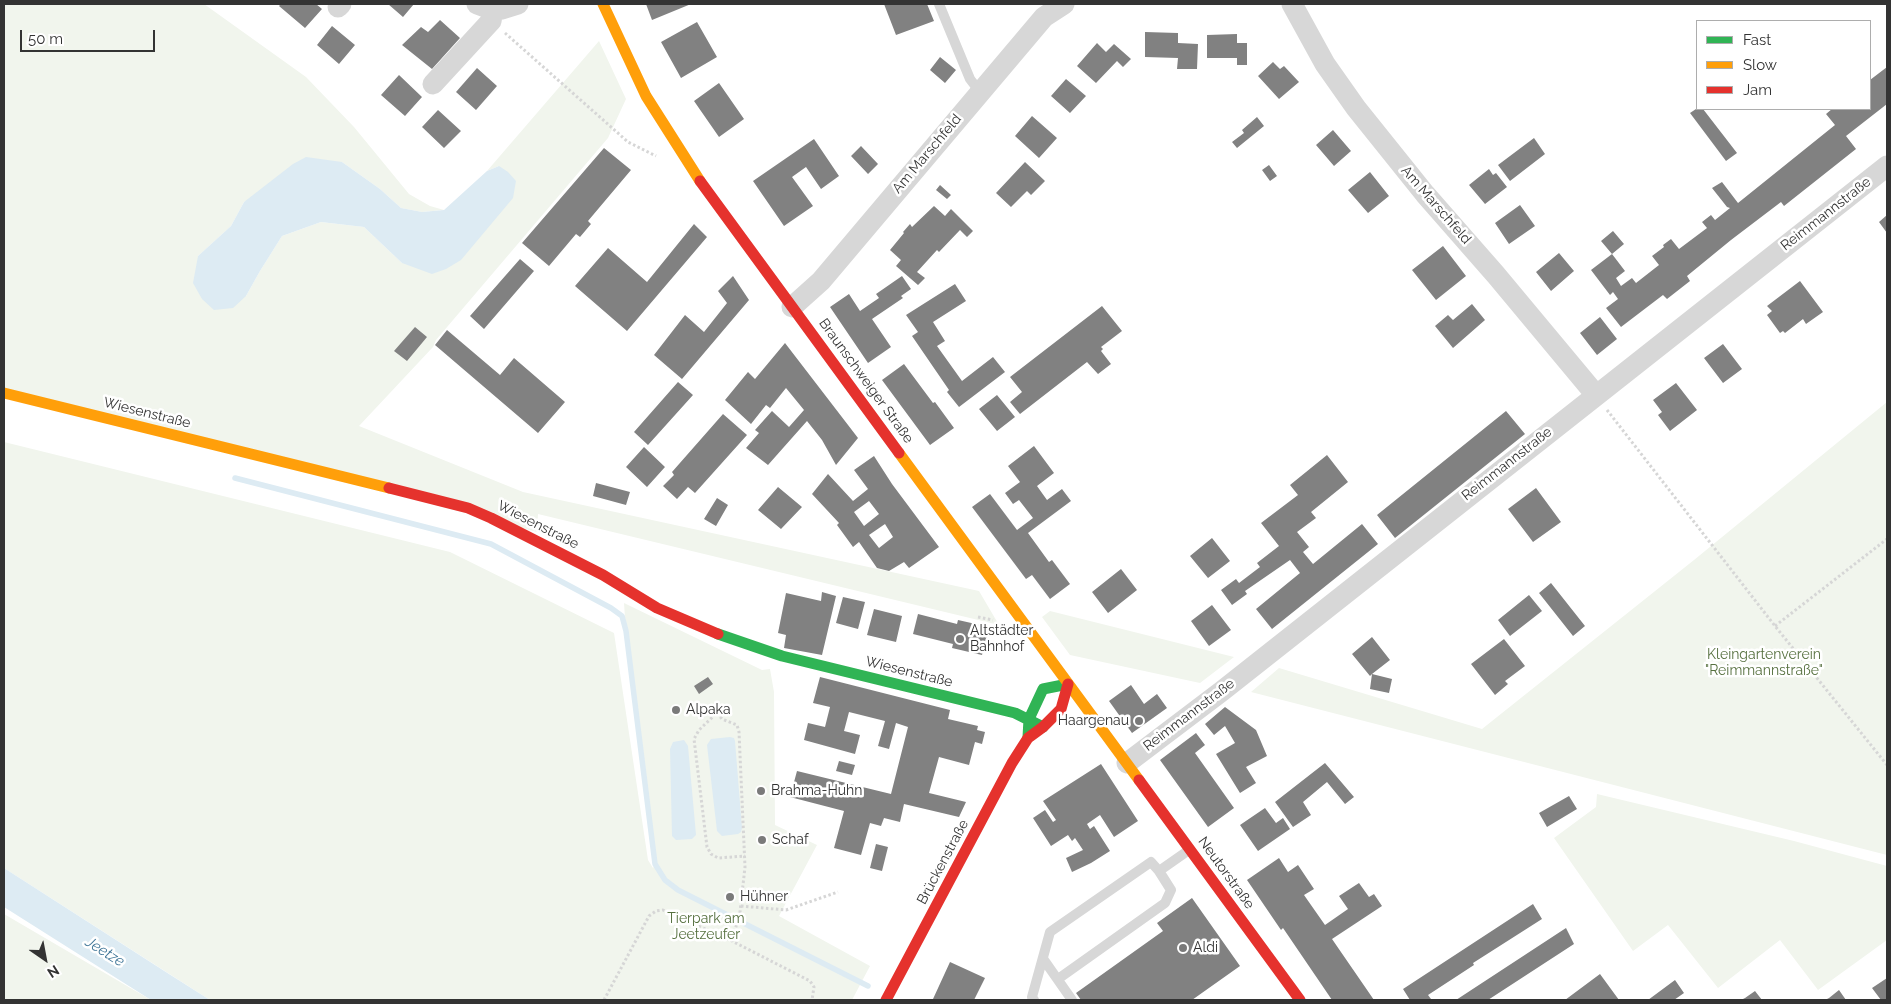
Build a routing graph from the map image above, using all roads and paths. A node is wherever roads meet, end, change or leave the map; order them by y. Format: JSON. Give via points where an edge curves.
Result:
{"nodes":[{"id":1,"x":518,"y":4,"type":"edge"},
{"id":2,"x":603,"y":4,"type":"edge"},
{"id":3,"x":939,"y":4,"type":"edge"},
{"id":4,"x":1064,"y":4,"type":"edge"},
{"id":5,"x":1292,"y":4,"type":"edge"},
{"id":6,"x":1040,"y":10,"type":"edge"},
{"id":7,"x":487,"y":11,"type":"edge"},
{"id":8,"x":433,"y":84,"type":"dead end"},
{"id":9,"x":980,"y":92,"type":"junction"},
{"id":10,"x":678,"y":148,"type":"junction"},
{"id":11,"x":1887,"y":166,"type":"edge"},
{"id":12,"x":792,"y":307,"type":"junction"},
{"id":13,"x":4,"y":393,"type":"edge"},
{"id":14,"x":1596,"y":395,"type":"junction"},
{"id":15,"x":1887,"y":539,"type":"edge"},
{"id":16,"x":1775,"y":626,"type":"junction"},
{"id":17,"x":1068,"y":684,"type":"junction"},
{"id":18,"x":723,"y":708,"type":"dead end"},
{"id":19,"x":717,"y":713,"type":"junction"},
{"id":20,"x":1030,"y":719,"type":"junction"},
{"id":21,"x":1043,"y":727,"type":"junction"},
{"id":22,"x":1028,"y":738,"type":"junction"},
{"id":23,"x":1127,"y":763,"type":"junction"},
{"id":24,"x":1887,"y":765,"type":"edge"},
{"id":25,"x":1190,"y":849,"type":"junction"},
{"id":26,"x":745,"y":856,"type":"junction"},
{"id":27,"x":1159,"y":871,"type":"junction"},
{"id":28,"x":838,"y":892,"type":"dead end"},
{"id":29,"x":741,"y":906,"type":"junction"},
{"id":30,"x":732,"y":941,"type":"junction"},
{"id":31,"x":1044,"y":960,"type":"junction"},
{"id":32,"x":1058,"y":979,"type":"junction"},
{"id":33,"x":604,"y":1000,"type":"edge"},
{"id":34,"x":812,"y":1000,"type":"edge"},
{"id":35,"x":886,"y":1000,"type":"edge"},
{"id":36,"x":1034,"y":1000,"type":"edge"},
{"id":37,"x":1072,"y":1000,"type":"edge"},
{"id":38,"x":1300,"y":1000,"type":"edge"}],
"edges":[{"from":1,"to":7,"type":"street"},
{"from":2,"to":10,"type":"street","name":"Braunschweiger Straße","via":[[646,96]]},
{"from":3,"to":9,"type":"lane","via":[[970,79]]},
{"from":4,"to":6,"type":"street","name":"Am Marschfeld"},
{"from":5,"to":14,"type":"street","name":"Am Marschfeld","via":[[1325,64],[1356,108]]},
{"from":6,"to":9,"type":"street","name":"Am Marschfeld"},
{"from":7,"to":8,"type":"street"},
{"from":7,"to":10,"type":"path","via":[[628,142],[657,156]]},
{"from":9,"to":12,"type":"street","name":"Am Marschfeld","via":[[821,281]]},
{"from":10,"to":12,"type":"street","name":"Braunschweiger Straße"},
{"from":11,"to":14,"type":"street","name":"Reimmannstraße"},
{"from":12,"to":17,"type":"street","name":"Braunschweiger Straße"},
{"from":13,"to":20,"type":"street","name":"Wiesenstraße","via":[[468,508],[531,537],[657,608],[708,631],[782,656]]},
{"from":14,"to":16,"type":"path"},
{"from":14,"to":23,"type":"street","name":"Reimmannstraße"},
{"from":15,"to":16,"type":"path"},
{"from":16,"to":24,"type":"path"},
{"from":17,"to":20,"type":"street","name":"Brückenstraße","via":[[1043,689]]},
{"from":17,"to":21,"type":"street","name":"Brückenstraße","via":[[1061,709]]},
{"from":17,"to":23,"type":"street","name":"Braunschweiger Straße"},
{"from":18,"to":19,"type":"path"},
{"from":19,"to":26,"type":"path","via":[[738,727]]},
{"from":19,"to":26,"type":"path","via":[[699,730],[694,740],[707,847],[718,858]]},
{"from":20,"to":21,"type":"street","name":"Wiesenstraße"},
{"from":20,"to":22,"type":"street","name":"Brückenstraße"},
{"from":21,"to":22,"type":"street","name":"Brückenstraße"},
{"from":22,"to":35,"type":"street","name":"Brückenstraße"},
{"from":23,"to":25,"type":"street","name":"Neutorstraße"},
{"from":25,"to":27,"type":"lane"},
{"from":25,"to":38,"type":"street","name":"Neutorstraße"},
{"from":26,"to":29,"type":"path"},
{"from":27,"to":31,"type":"lane","via":[[1151,862],[1050,932]]},
{"from":27,"to":32,"type":"lane","via":[[1171,890],[1165,903]]},
{"from":28,"to":29,"type":"path","via":[[786,910]]},
{"from":29,"to":30,"type":"path"},
{"from":30,"to":33,"type":"path","via":[[666,910],[656,911],[649,916]]},
{"from":30,"to":34,"type":"path","via":[[810,981],[814,987]]},
{"from":31,"to":32,"type":"lane"},
{"from":31,"to":36,"type":"lane","via":[[1032,997]]},
{"from":32,"to":37,"type":"lane"}]}
